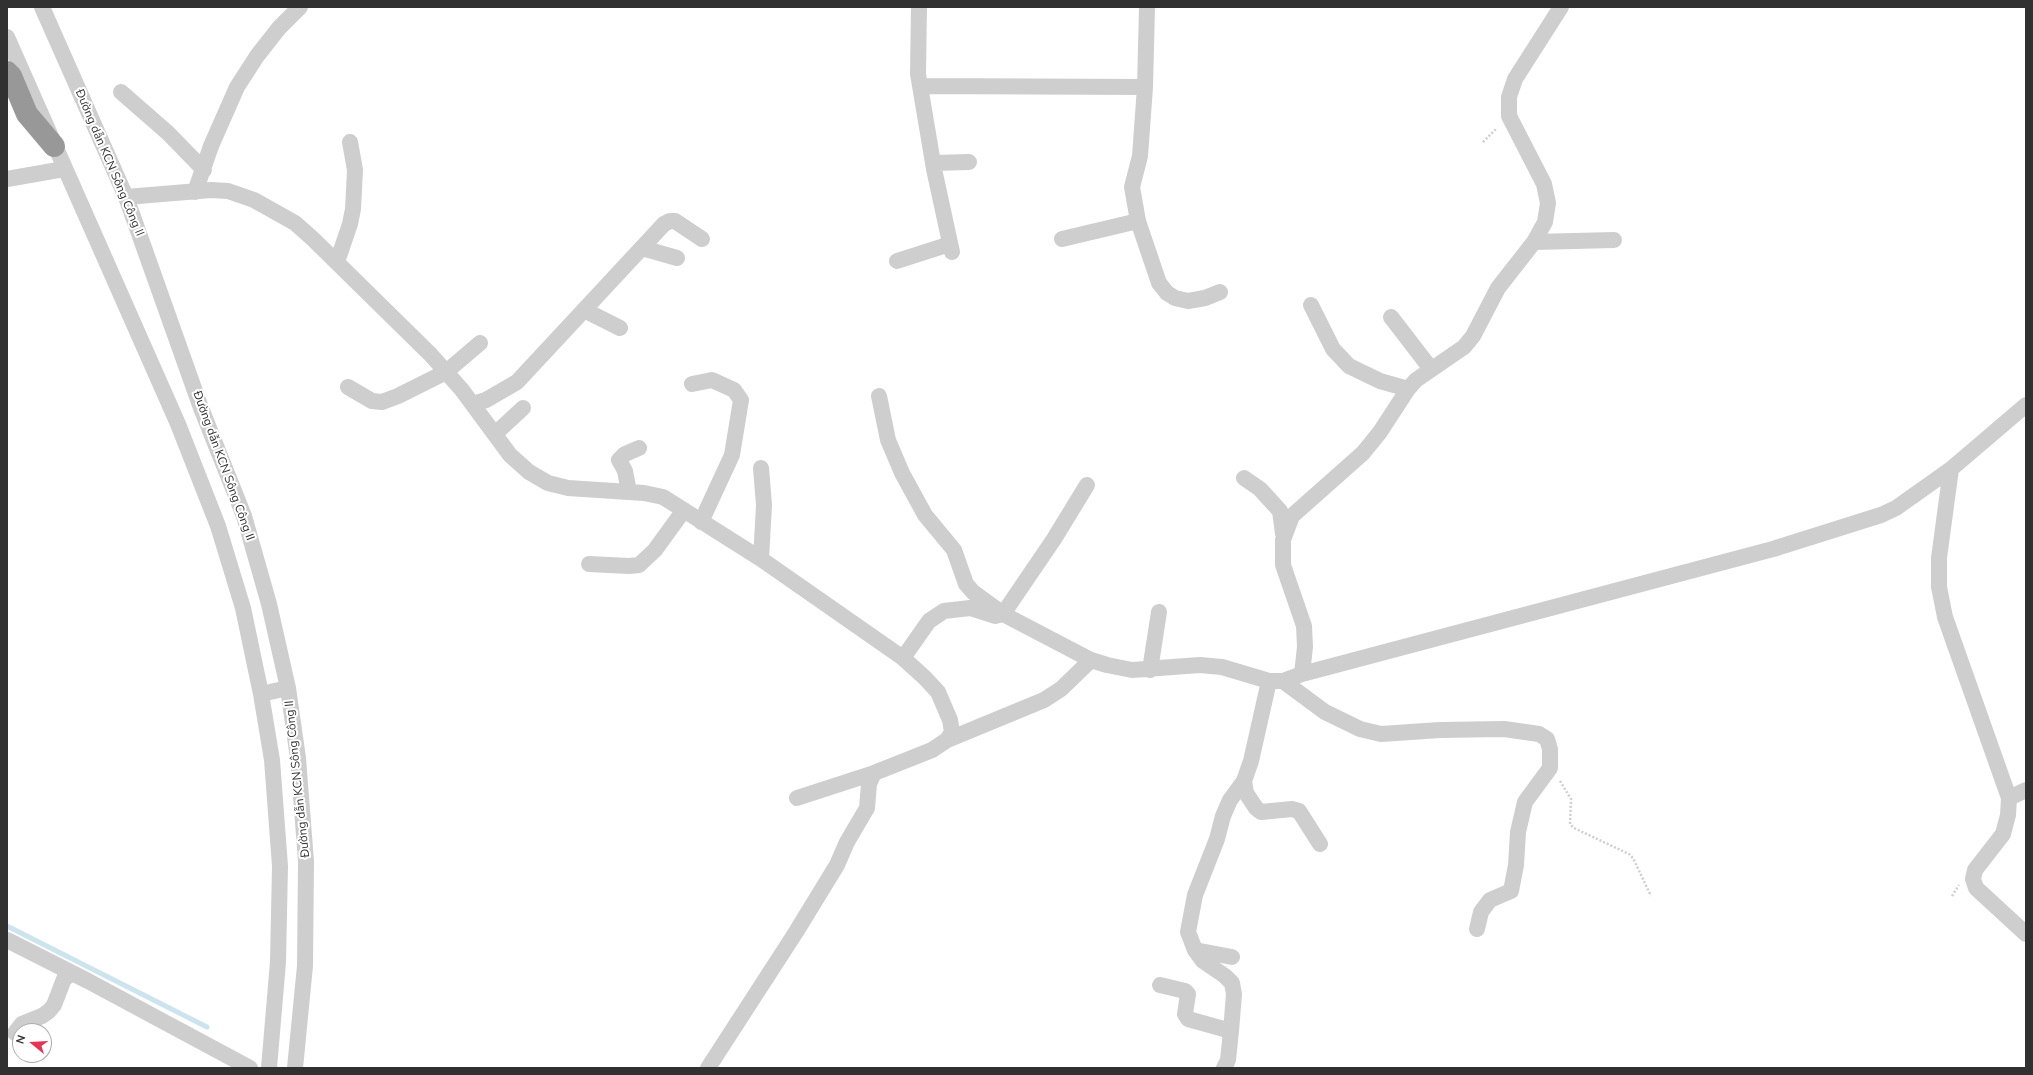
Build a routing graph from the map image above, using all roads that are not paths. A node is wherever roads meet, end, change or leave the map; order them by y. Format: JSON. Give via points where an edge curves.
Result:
{"nodes":[{"id":1,"x":42,"y":7,"type":"edge"},
{"id":2,"x":300,"y":7,"type":"edge"},
{"id":3,"x":919,"y":7,"type":"edge"},
{"id":4,"x":1147,"y":7,"type":"edge"},
{"id":5,"x":1561,"y":7,"type":"edge"},
{"id":6,"x":7,"y":37,"type":"edge"},
{"id":7,"x":7,"y":72,"type":"edge"},
{"id":8,"x":920,"y":86,"type":"junction"},
{"id":9,"x":1145,"y":88,"type":"junction"},
{"id":10,"x":121,"y":92,"type":"dead end"},
{"id":11,"x":350,"y":142,"type":"dead end"},
{"id":12,"x":54,"y":146,"type":"junction"},
{"id":13,"x":970,"y":162,"type":"dead end"},
{"id":14,"x":934,"y":163,"type":"junction"},
{"id":15,"x":64,"y":168,"type":"junction"},
{"id":16,"x":204,"y":170,"type":"junction"},
{"id":17,"x":7,"y":179,"type":"edge"},
{"id":18,"x":195,"y":192,"type":"junction"},
{"id":19,"x":126,"y":197,"type":"junction"},
{"id":20,"x":1138,"y":221,"type":"junction"},
{"id":21,"x":702,"y":239,"type":"dead end"},
{"id":22,"x":1062,"y":239,"type":"dead end"},
{"id":23,"x":1614,"y":240,"type":"dead end"},
{"id":24,"x":1534,"y":242,"type":"junction"},
{"id":25,"x":642,"y":248,"type":"junction"},
{"id":26,"x":677,"y":258,"type":"dead end"},
{"id":27,"x":897,"y":261,"type":"dead end"},
{"id":28,"x":337,"y":262,"type":"junction"},
{"id":29,"x":1220,"y":292,"type":"dead end"},
{"id":30,"x":1311,"y":305,"type":"dead end"},
{"id":31,"x":584,"y":310,"type":"junction"},
{"id":32,"x":1391,"y":317,"type":"dead end"},
{"id":33,"x":620,"y":328,"type":"dead end"},
{"id":34,"x":480,"y":343,"type":"dead end"},
{"id":35,"x":1431,"y":369,"type":"junction"},
{"id":36,"x":446,"y":372,"type":"junction"},
{"id":37,"x":692,"y":384,"type":"dead end"},
{"id":38,"x":348,"y":387,"type":"dead end"},
{"id":39,"x":1408,"y":389,"type":"junction"},
{"id":40,"x":878,"y":396,"type":"dead end"},
{"id":41,"x":473,"y":404,"type":"junction"},
{"id":42,"x":2026,"y":405,"type":"edge"},
{"id":43,"x":522,"y":408,"type":"dead end"},
{"id":44,"x":495,"y":434,"type":"junction"},
{"id":45,"x":639,"y":448,"type":"dead end"},
{"id":46,"x":761,"y":468,"type":"dead end"},
{"id":47,"x":1951,"y":469,"type":"junction"},
{"id":48,"x":1244,"y":478,"type":"dead end"},
{"id":49,"x":1087,"y":485,"type":"dead end"},
{"id":50,"x":629,"y":492,"type":"junction"},
{"id":51,"x":684,"y":510,"type":"junction"},
{"id":52,"x":701,"y":522,"type":"junction"},
{"id":53,"x":1283,"y":540,"type":"junction"},
{"id":54,"x":761,"y":559,"type":"junction"},
{"id":55,"x":589,"y":564,"type":"dead end"},
{"id":56,"x":1159,"y":612,"type":"dead end"},
{"id":57,"x":1003,"y":614,"type":"junction"},
{"id":58,"x":903,"y":658,"type":"junction"},
{"id":59,"x":1091,"y":660,"type":"junction"},
{"id":60,"x":1150,"y":670,"type":"junction"},
{"id":61,"x":1302,"y":674,"type":"junction"},
{"id":62,"x":1276,"y":681,"type":"junction"},
{"id":63,"x":288,"y":688,"type":"junction"},
{"id":64,"x":261,"y":694,"type":"junction"},
{"id":65,"x":947,"y":740,"type":"junction"},
{"id":66,"x":874,"y":773,"type":"junction"},
{"id":67,"x":1244,"y":781,"type":"junction"},
{"id":68,"x":2026,"y":790,"type":"edge"},
{"id":69,"x":798,"y":798,"type":"dead end"},
{"id":70,"x":2009,"y":798,"type":"junction"},
{"id":71,"x":1320,"y":844,"type":"dead end"},
{"id":72,"x":1477,"y":929,"type":"dead end"},
{"id":73,"x":2026,"y":934,"type":"edge"},
{"id":74,"x":7,"y":940,"type":"edge"},
{"id":75,"x":1195,"y":950,"type":"junction"},
{"id":76,"x":1232,"y":957,"type":"dead end"},
{"id":77,"x":72,"y":973,"type":"junction"},
{"id":78,"x":1160,"y":985,"type":"dead end"},
{"id":79,"x":24,"y":1023,"type":"edge"},
{"id":80,"x":1232,"y":1031,"type":"junction"},
{"id":81,"x":250,"y":1068,"type":"edge"},
{"id":82,"x":269,"y":1068,"type":"edge"},
{"id":83,"x":295,"y":1068,"type":"edge"},
{"id":84,"x":708,"y":1068,"type":"edge"},
{"id":85,"x":1224,"y":1068,"type":"edge"}],
"edges":[{"from":1,"to":19,"type":"street","name":"Đường dẫn KCN Sông Công II"},
{"from":2,"to":16,"type":"street","via":[[279,28],[237,87]]},
{"from":3,"to":8,"type":"street"},
{"from":4,"to":9,"type":"street"},
{"from":5,"to":24,"type":"street","via":[[1515,79],[1509,97],[1509,116],[1544,184],[1548,203],[1545,222]]},
{"from":6,"to":12,"type":"street","name":"Đường dẫn KCN Sông Công II"},
{"from":7,"to":12,"type":"highway","via":[[27,114]]},
{"from":8,"to":9,"type":"street"},
{"from":8,"to":14,"type":"street"},
{"from":9,"to":20,"type":"street","via":[[1140,156],[1132,187]]},
{"from":10,"to":16,"type":"street","via":[[168,133]]},
{"from":11,"to":28,"type":"street","via":[[355,170],[353,209]]},
{"from":12,"to":15,"type":"street","name":"Đường dẫn KCN Sông Công II"},
{"from":13,"to":14,"type":"street"},
{"from":14,"to":27,"type":"street","via":[[951,248]]},
{"from":15,"to":17,"type":"street"},
{"from":15,"to":64,"type":"street","name":"Đường dẫn KCN Sông Công II","via":[[178,424],[218,526],[243,608]]},
{"from":16,"to":18,"type":"street"},
{"from":18,"to":19,"type":"street"},
{"from":18,"to":28,"type":"street","via":[[228,191],[254,200],[295,223]]},
{"from":19,"to":63,"type":"street","name":"Đường dẫn KCN Sông Công II","via":[[201,408],[244,516],[269,604]]},
{"from":20,"to":22,"type":"street"},
{"from":20,"to":29,"type":"street","via":[[1159,283],[1168,293],[1175,298],[1188,300],[1205,298]]},
{"from":21,"to":25,"type":"street","via":[[681,224],[670,221],[664,224]]},
{"from":23,"to":24,"type":"street"},
{"from":24,"to":35,"type":"street","via":[[1498,288],[1473,336],[1464,347]]},
{"from":25,"to":26,"type":"street"},
{"from":25,"to":31,"type":"street"},
{"from":28,"to":36,"type":"street"},
{"from":30,"to":39,"type":"street","via":[[1333,349],[1349,366],[1380,381]]},
{"from":31,"to":33,"type":"street"},
{"from":31,"to":41,"type":"street","via":[[517,382],[486,400]]},
{"from":32,"to":35,"type":"street"},
{"from":34,"to":36,"type":"street"},
{"from":35,"to":39,"type":"street"},
{"from":36,"to":38,"type":"street","via":[[382,402],[372,401]]},
{"from":36,"to":41,"type":"street"},
{"from":37,"to":52,"type":"street","via":[[712,380],[734,390],[741,400],[732,455]]},
{"from":39,"to":53,"type":"street","via":[[1363,453],[1292,516]]},
{"from":40,"to":57,"type":"street","via":[[888,440],[902,473],[925,515],[954,550],[966,584]]},
{"from":41,"to":44,"type":"street"},
{"from":42,"to":47,"type":"street"},
{"from":43,"to":44,"type":"street"},
{"from":44,"to":50,"type":"street","via":[[510,455],[529,472],[548,483],[568,488]]},
{"from":45,"to":50,"type":"street","via":[[625,454],[619,460],[625,471]]},
{"from":46,"to":54,"type":"street","via":[[764,505]]},
{"from":47,"to":61,"type":"street","via":[[1896,508],[1773,549]]},
{"from":47,"to":70,"type":"street","via":[[1938,558],[1944,617]]},
{"from":48,"to":53,"type":"street","via":[[1260,489],[1280,511]]},
{"from":49,"to":57,"type":"street"},
{"from":50,"to":51,"type":"street","via":[[663,497]]},
{"from":51,"to":52,"type":"street"},
{"from":51,"to":55,"type":"street","via":[[655,550],[639,565]]},
{"from":52,"to":54,"type":"street"},
{"from":53,"to":61,"type":"street","via":[[1283,565],[1304,626]]},
{"from":54,"to":58,"type":"street"},
{"from":56,"to":60,"type":"street"},
{"from":57,"to":58,"type":"street","via":[[995,616],[970,608],[944,611],[929,621]]},
{"from":57,"to":59,"type":"street"},
{"from":58,"to":65,"type":"street","via":[[938,692],[950,720],[952,732]]},
{"from":59,"to":60,"type":"street","via":[[1107,666]]},
{"from":59,"to":65,"type":"street","via":[[1061,689],[1044,700]]},
{"from":60,"to":62,"type":"street","via":[[1200,665],[1222,667]]},
{"from":61,"to":62,"type":"street"},
{"from":62,"to":67,"type":"street"},
{"from":62,"to":72,"type":"street","via":[[1325,712],[1360,729],[1382,734],[1504,729],[1540,734],[1547,739],[1550,768],[1525,802],[1518,832],[1511,891],[1490,900],[1481,912]]},
{"from":63,"to":64,"type":"street"},
{"from":63,"to":83,"type":"street","name":"Đường dẫn KCN Sông Công II","via":[[298,758],[306,861],[305,966]]},
{"from":64,"to":82,"type":"street","name":"Đường dẫn KCN Sông Công II","via":[[272,760],[280,866],[278,962]]},
{"from":65,"to":66,"type":"street","via":[[932,750]]},
{"from":66,"to":69,"type":"street"},
{"from":66,"to":84,"type":"street","via":[[869,784],[867,808],[836,866]]},
{"from":67,"to":71,"type":"street","via":[[1246,793],[1256,808],[1261,812],[1292,809],[1299,811]]},
{"from":67,"to":75,"type":"street","via":[[1230,800],[1218,839],[1195,895],[1188,932]]},
{"from":68,"to":70,"type":"street"},
{"from":70,"to":73,"type":"street","via":[[2008,819],[2003,834],[1975,870],[1973,879],[1976,888]]},
{"from":74,"to":77,"type":"street"},
{"from":75,"to":76,"type":"street"},
{"from":75,"to":80,"type":"street","via":[[1203,961],[1232,983]]},
{"from":77,"to":79,"type":"street","via":[[64,979],[49,1011]]},
{"from":77,"to":81,"type":"street"},
{"from":78,"to":80,"type":"street","via":[[1188,994],[1185,1014],[1188,1019]]},
{"from":80,"to":85,"type":"street","via":[[1228,1060]]}]}
